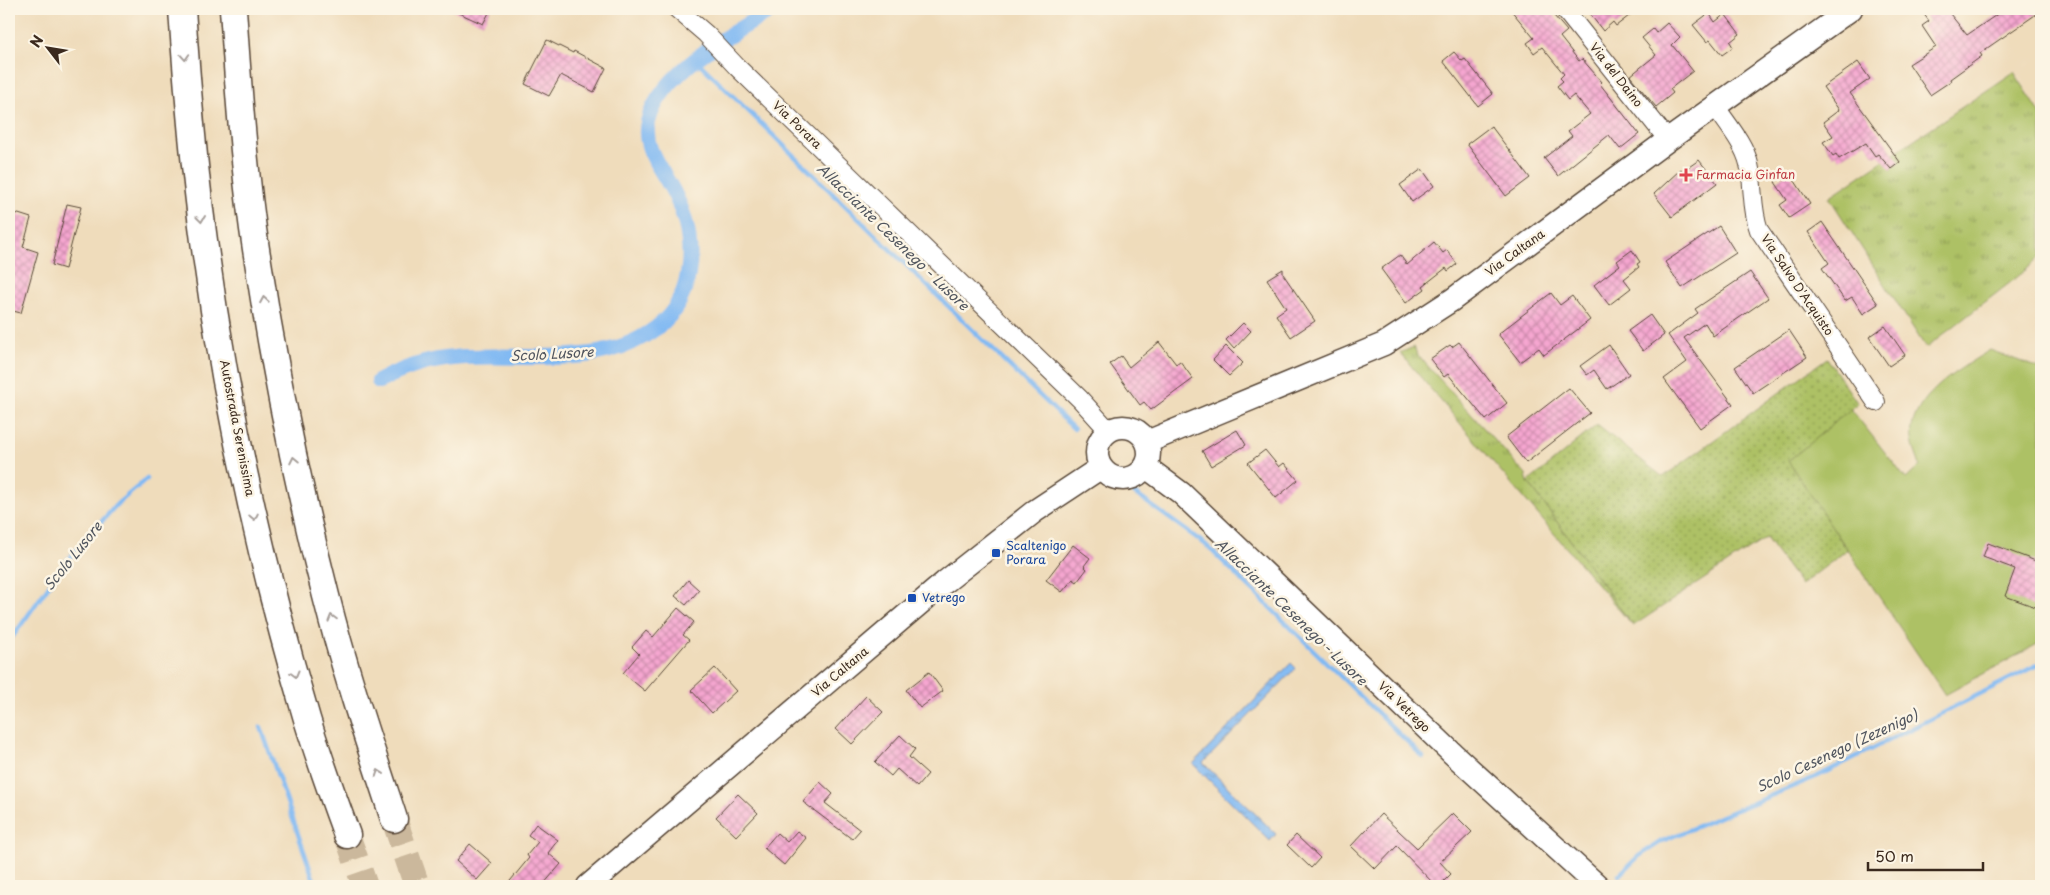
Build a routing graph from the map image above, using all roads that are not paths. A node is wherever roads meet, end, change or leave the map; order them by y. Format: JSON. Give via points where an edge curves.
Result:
{"nodes":[{"id":1,"x":182,"y":9,"type":"edge"},
{"id":2,"x":233,"y":9,"type":"edge"},
{"id":3,"x":677,"y":9,"type":"edge"},
{"id":4,"x":1564,"y":9,"type":"edge"},
{"id":5,"x":1850,"y":9,"type":"edge"},
{"id":6,"x":1715,"y":106,"type":"junction"},
{"id":7,"x":1668,"y":140,"type":"junction"},
{"id":8,"x":1876,"y":402,"type":"dead end"},
{"id":9,"x":1109,"y":431,"type":"junction"},
{"id":10,"x":1147,"y":442,"type":"junction"},
{"id":11,"x":1146,"y":467,"type":"junction"},
{"id":12,"x":1100,"y":468,"type":"junction"},
{"id":13,"x":394,"y":819,"type":"tunnel mouth"},
{"id":14,"x":347,"y":836,"type":"tunnel mouth"},
{"id":15,"x":588,"y":886,"type":"edge"},
{"id":16,"x":1598,"y":886,"type":"edge"}],
"edges":[{"from":1,"to":14,"type":"highway","name":"Autostrada Serenissima","one_way":true,"via":[[203,234],[236,432],[255,523],[307,720]]},
{"from":13,"to":2,"type":"highway","one_way":true,"via":[[358,712],[326,598],[285,419],[253,227]]},
{"from":3,"to":9,"type":"street","name":"Via Porara","via":[[1080,399]]},
{"from":4,"to":7,"type":"street","name":"Via del Daino"},
{"from":5,"to":6,"type":"main road","name":"Via Caltana"},
{"from":6,"to":7,"type":"main road","name":"Via Caltana"},
{"from":6,"to":8,"type":"street","name":"Via Salvo D'Acquisto","via":[[1745,151],[1759,230]]},
{"from":7,"to":10,"type":"main road","name":"Via Caltana","via":[[1452,300],[1384,344]]},
{"from":9,"to":10,"type":"main road","via":[[1126,427]]},
{"from":9,"to":12,"type":"main road","via":[[1097,448]]},
{"from":10,"to":11,"type":"main road"},
{"from":11,"to":12,"type":"main road","via":[[1134,477],[1118,480]]},
{"from":11,"to":16,"type":"main road","name":"Via Vetrego","via":[[1181,492],[1452,753]]},
{"from":12,"to":15,"type":"main road","name":"Via Caltana","via":[[1035,511],[945,582]]}]}
